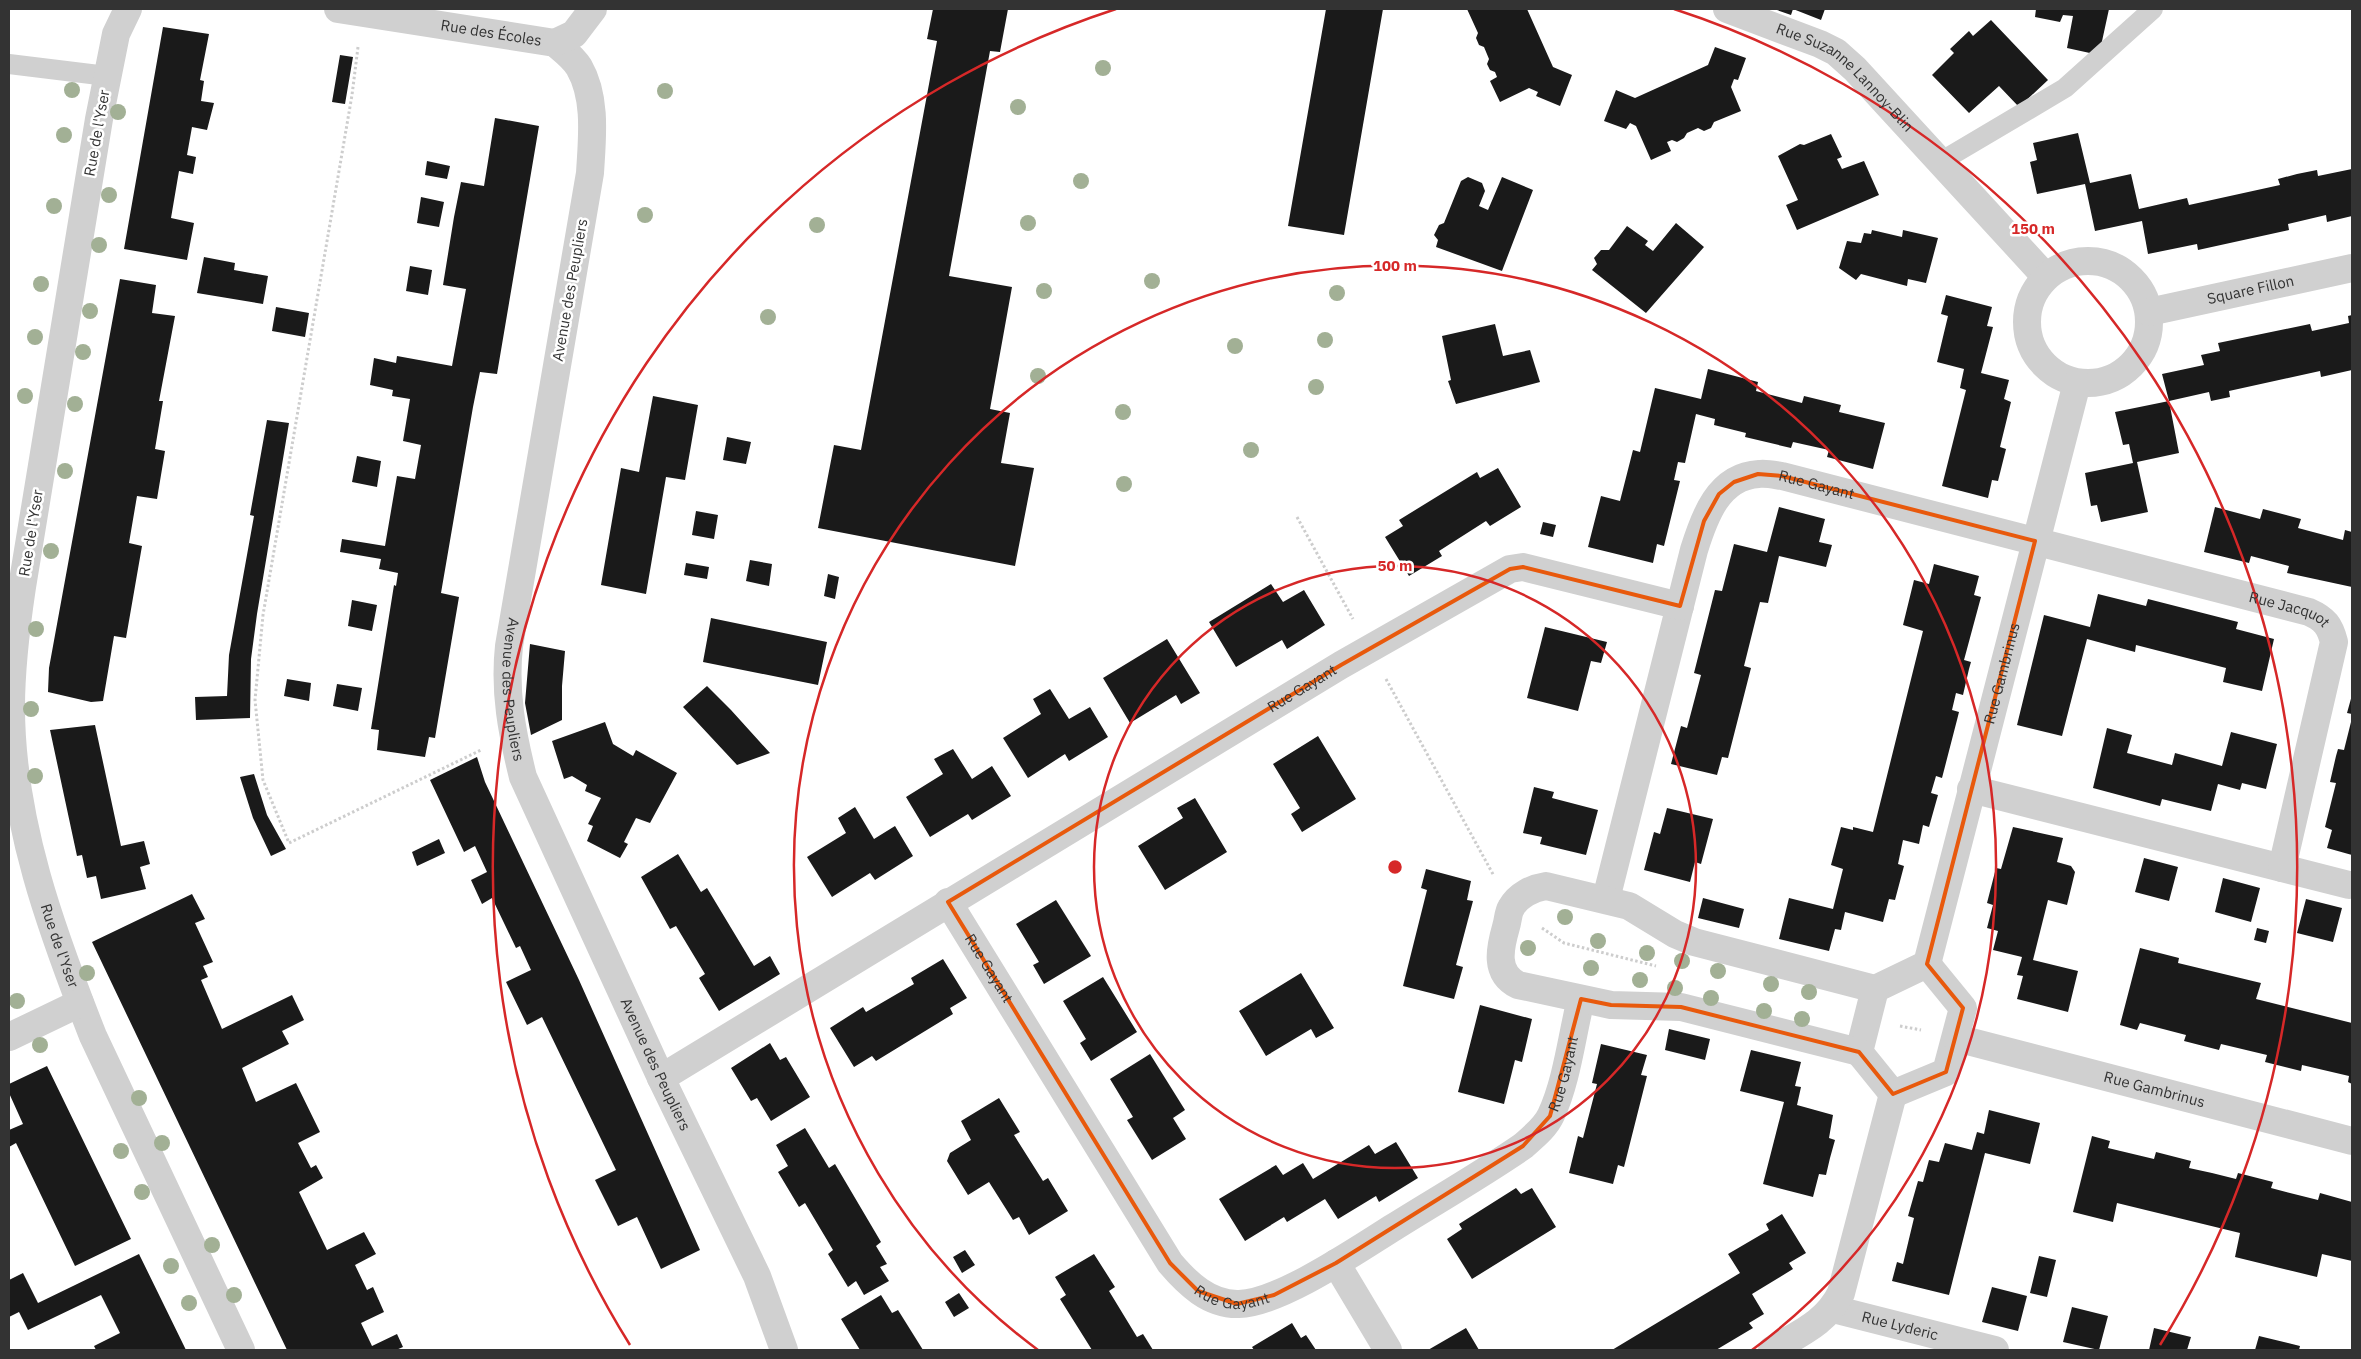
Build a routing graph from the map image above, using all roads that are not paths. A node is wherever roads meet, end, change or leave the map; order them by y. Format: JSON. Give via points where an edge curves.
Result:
{"nodes":[{"id":1,"x":128,"y":9,"type":"edge"},
{"id":2,"x":593,"y":9,"type":"edge"},
{"id":3,"x":1727,"y":9,"type":"edge"},
{"id":4,"x":2153,"y":9,"type":"edge"},
{"id":5,"x":350,"y":11,"type":"edge"},
{"id":6,"x":554,"y":42,"type":"junction"},
{"id":7,"x":9,"y":64,"type":"edge"},
{"id":8,"x":107,"y":76,"type":"junction"},
{"id":9,"x":1943,"y":165,"type":"junction"},
{"id":10,"x":2352,"y":268,"type":"edge"},
{"id":11,"x":2046,"y":277,"type":"junction"},
{"id":12,"x":2149,"y":312,"type":"junction"},
{"id":13,"x":2077,"y":383,"type":"junction"},
{"id":14,"x":2035,"y":540,"type":"junction"},
{"id":15,"x":1680,"y":606,"type":"junction"},
{"id":16,"x":1971,"y":790,"type":"junction"},
{"id":17,"x":2282,"y":868,"type":"junction"},
{"id":18,"x":2349,"y":886,"type":"dead end"},
{"id":19,"x":1606,"y":899,"type":"junction"},
{"id":20,"x":948,"y":902,"type":"junction"},
{"id":21,"x":1928,"y":964,"type":"junction"},
{"id":22,"x":1875,"y":988,"type":"junction"},
{"id":23,"x":1581,"y":999,"type":"junction"},
{"id":24,"x":80,"y":1003,"type":"junction"},
{"id":25,"x":9,"y":1037,"type":"edge"},
{"id":26,"x":1956,"y":1038,"type":"junction"},
{"id":27,"x":1859,"y":1052,"type":"junction"},
{"id":28,"x":661,"y":1078,"type":"junction"},
{"id":29,"x":1893,"y":1094,"type":"junction"},
{"id":30,"x":2352,"y":1141,"type":"edge"},
{"id":31,"x":1336,"y":1263,"type":"junction"},
{"id":32,"x":1833,"y":1309,"type":"junction"},
{"id":33,"x":241,"y":1350,"type":"edge"},
{"id":34,"x":784,"y":1350,"type":"edge"},
{"id":35,"x":1388,"y":1350,"type":"edge"},
{"id":36,"x":1772,"y":1350,"type":"edge"},
{"id":37,"x":1995,"y":1350,"type":"edge"}],
"edges":[{"from":1,"to":8,"type":"street","name":"Rue de l'Yser","via":[[116,34]]},
{"from":2,"to":6,"type":"street","via":[[574,34]]},
{"from":3,"to":9,"type":"street","name":"Rue Suzanne Lannoy-Blin","via":[[1836,52]]},
{"from":4,"to":9,"type":"lane","via":[[2065,88]]},
{"from":5,"to":6,"type":"street","name":"Rue des Écoles"},
{"from":6,"to":28,"type":"street","name":"Avenue des Peupliers","via":[[578,66],[585,82],[592,114],[590,173],[509,646],[507,695],[512,735],[523,777]]},
{"from":7,"to":8,"type":"lane"},
{"from":8,"to":24,"type":"street","name":"Rue de l'Yser","via":[[22,587],[11,677],[13,751],[24,822],[42,892]]},
{"from":9,"to":11,"type":"street"},
{"from":10,"to":12,"type":"street","name":"Square Fillon"},
{"from":11,"to":12,"type":"street","via":[[2072,262],[2101,261],[2128,274],[2138,285]]},
{"from":11,"to":13,"type":"street","via":[[2028,306],[2029,339],[2047,367]]},
{"from":12,"to":13,"type":"street","via":[[2145,346],[2124,372],[2110,380]]},
{"from":13,"to":14,"type":"street","name":"Rue Gambrinus"},
{"from":14,"to":15,"type":"street","name":"Rue Gayant","via":[[1782,476],[1758,474],[1734,482],[1719,494],[1704,521]]},
{"from":14,"to":16,"type":"street","name":"Rue Gambrinus"},
{"from":14,"to":17,"type":"street","name":"Rue Jacquot","via":[[2309,612],[2322,618],[2330,627],[2334,642]]},
{"from":15,"to":19,"type":"street","name":"Rue Gayant"},
{"from":15,"to":20,"type":"street","name":"Rue Gayant","via":[[1523,567],[1510,569],[1370,649]]},
{"from":16,"to":17,"type":"street"},
{"from":16,"to":21,"type":"street","name":"Rue Gambrinus"},
{"from":17,"to":18,"type":"street"},
{"from":19,"to":22,"type":"street","via":[[1629,906],[1694,942]]},
{"from":19,"to":23,"type":"street","via":[[1546,886],[1535,888],[1522,895],[1511,908],[1500,950],[1502,968],[1509,980],[1518,985]]},
{"from":20,"to":28,"type":"street","name":"Rue Gayant"},
{"from":20,"to":31,"type":"street","name":"Rue Gayant","via":[[1170,1263],[1182,1277],[1215,1300],[1237,1304],[1274,1296]]},
{"from":21,"to":22,"type":"street"},
{"from":21,"to":26,"type":"street","via":[[1963,1008]]},
{"from":22,"to":27,"type":"street"},
{"from":23,"to":27,"type":"street","via":[[1611,1005],[1681,1006]]},
{"from":23,"to":31,"type":"street","name":"Rue Gayant","via":[[1559,1095],[1539,1132],[1498,1163]]},
{"from":24,"to":25,"type":"street"},
{"from":24,"to":33,"type":"street","name":"Rue de l'Yser"},
{"from":26,"to":29,"type":"street","via":[[1946,1072]]},
{"from":26,"to":30,"type":"street","name":"Rue Gambrinus"},
{"from":27,"to":29,"type":"street"},
{"from":28,"to":34,"type":"street","name":"Avenue des Peupliers","via":[[757,1276]]},
{"from":29,"to":32,"type":"street","via":[[1846,1276]]},
{"from":31,"to":35,"type":"street"},
{"from":32,"to":36,"type":"street","via":[[1822,1320]]},
{"from":32,"to":37,"type":"street","name":"Rue Lyderic"}]}
